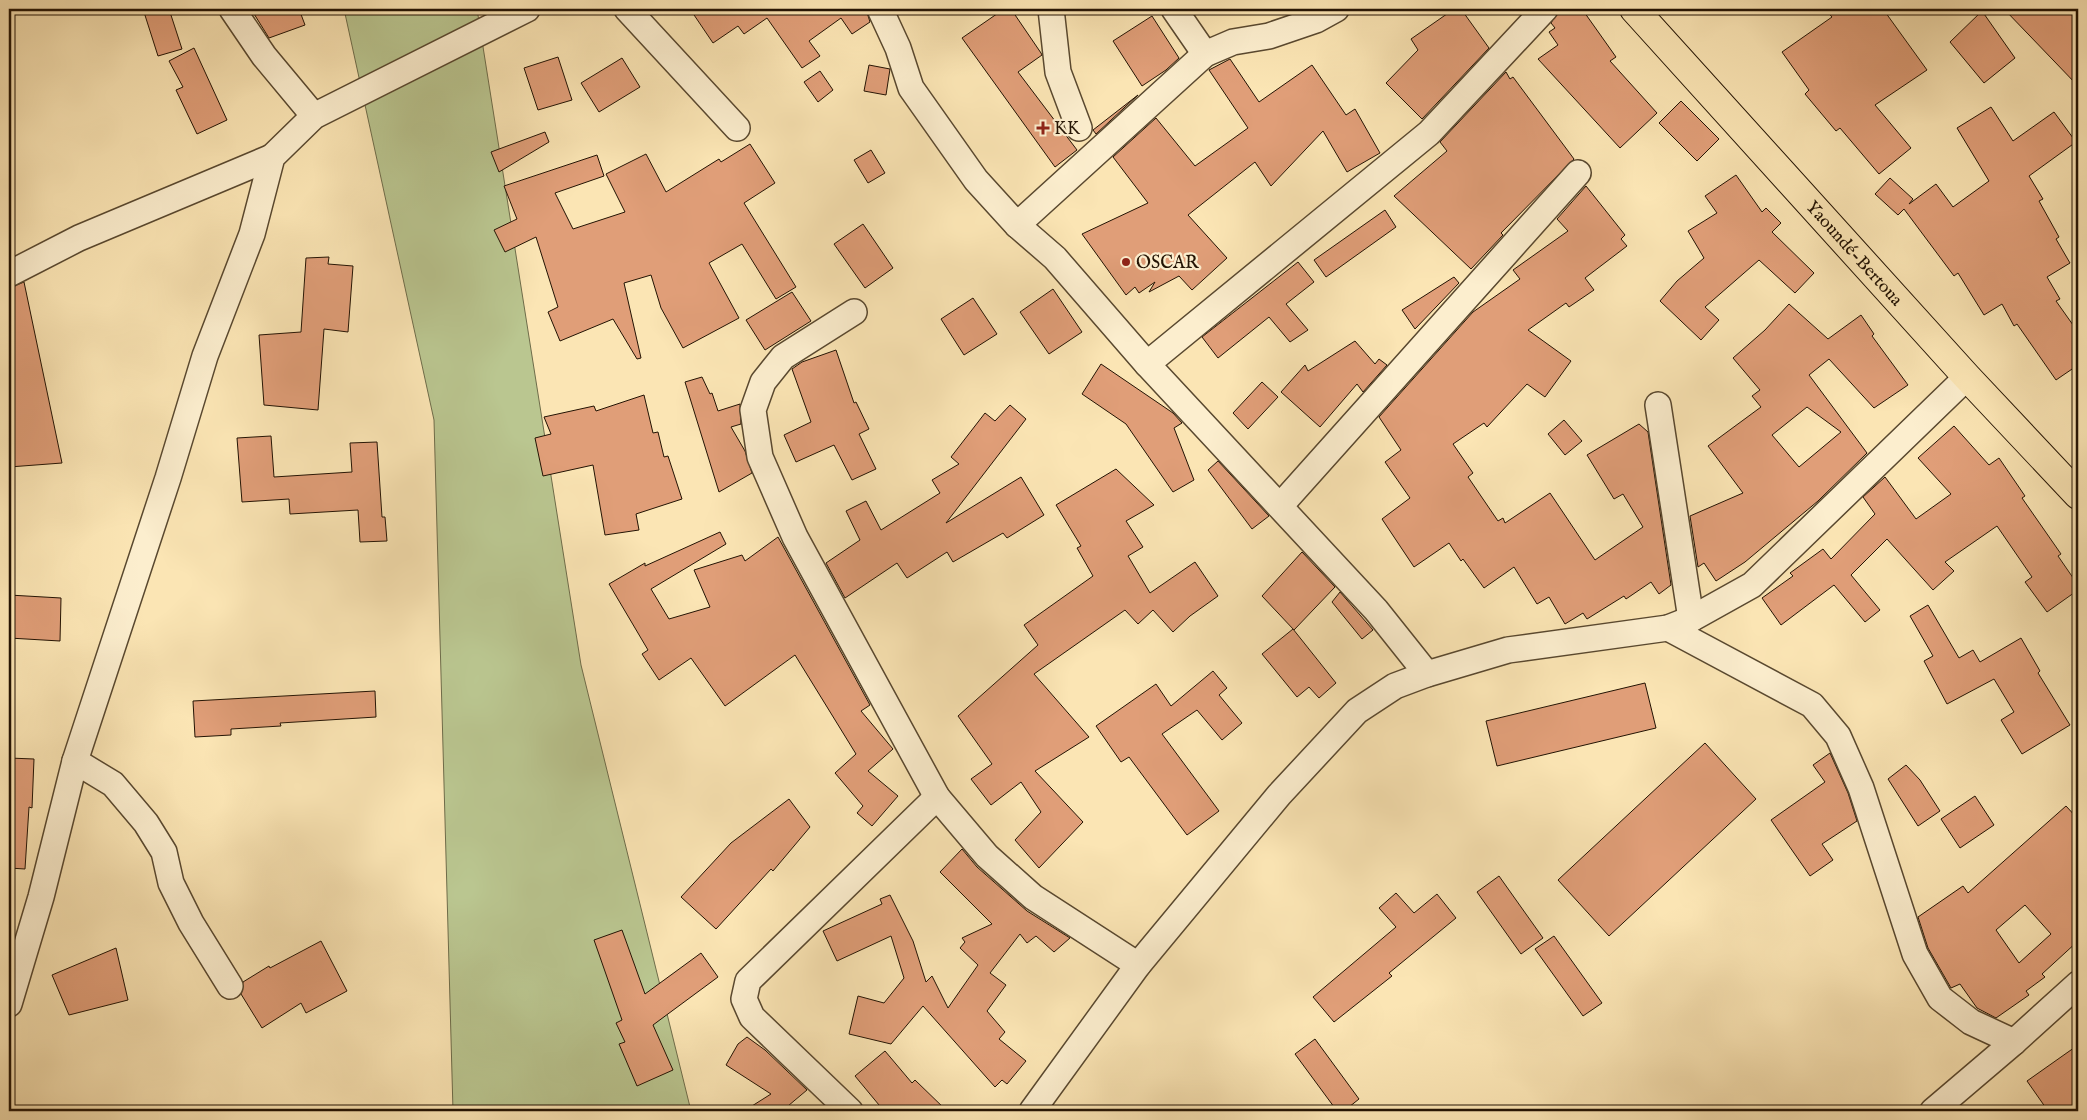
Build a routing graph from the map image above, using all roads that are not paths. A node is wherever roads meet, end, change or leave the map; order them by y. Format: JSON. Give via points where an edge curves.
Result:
{"nodes":[{"id":1,"x":232,"y":9,"type":"edge"},
{"id":2,"x":527,"y":9,"type":"edge"},
{"id":3,"x":627,"y":9,"type":"edge"},
{"id":4,"x":880,"y":9,"type":"edge"},
{"id":5,"x":1051,"y":9,"type":"edge"},
{"id":6,"x":1174,"y":9,"type":"edge"},
{"id":7,"x":1336,"y":9,"type":"edge"},
{"id":8,"x":1545,"y":9,"type":"edge"},
{"id":9,"x":1640,"y":11,"type":"edge"},
{"id":10,"x":1205,"y":54,"type":"junction"},
{"id":11,"x":314,"y":116,"type":"junction"},
{"id":12,"x":737,"y":128,"type":"dead end"},
{"id":13,"x":1080,"y":128,"type":"dead end"},
{"id":14,"x":272,"y":157,"type":"junction"},
{"id":15,"x":1578,"y":173,"type":"dead end"},
{"id":16,"x":1017,"y":225,"type":"junction"},
{"id":17,"x":9,"y":274,"type":"edge"},
{"id":18,"x":854,"y":312,"type":"dead end"},
{"id":19,"x":1147,"y":364,"type":"junction"},
{"id":20,"x":1967,"y":377,"type":"junction"},
{"id":21,"x":1658,"y":404,"type":"dead end"},
{"id":22,"x":2078,"y":495,"type":"edge"},
{"id":23,"x":1280,"y":506,"type":"junction"},
{"id":24,"x":1691,"y":619,"type":"junction"},
{"id":25,"x":1668,"y":628,"type":"junction"},
{"id":26,"x":1427,"y":674,"type":"junction"},
{"id":27,"x":74,"y":761,"type":"junction"},
{"id":28,"x":937,"y":797,"type":"junction"},
{"id":29,"x":1138,"y":965,"type":"junction"},
{"id":30,"x":2078,"y":984,"type":"edge"},
{"id":31,"x":230,"y":986,"type":"dead end"},
{"id":32,"x":9,"y":1004,"type":"edge"},
{"id":33,"x":2014,"y":1042,"type":"junction"},
{"id":34,"x":850,"y":1111,"type":"edge"},
{"id":35,"x":1032,"y":1111,"type":"edge"},
{"id":36,"x":1933,"y":1111,"type":"edge"}],
"edges":[{"from":1,"to":11,"type":"street","via":[[264,56]]},
{"from":2,"to":11,"type":"street"},
{"from":3,"to":12,"type":"street"},
{"from":4,"to":16,"type":"street","via":[[898,48],[911,88],[976,180]]},
{"from":5,"to":13,"type":"street","via":[[1058,72]]},
{"from":6,"to":10,"type":"street"},
{"from":7,"to":10,"type":"street","via":[[1316,20],[1269,36],[1233,42]]},
{"from":8,"to":19,"type":"street","via":[[1429,133]]},
{"from":9,"to":20,"type":"highway","name":"Yaoundé-Bertoua"},
{"from":10,"to":16,"type":"street"},
{"from":11,"to":14,"type":"street"},
{"from":14,"to":17,"type":"street","via":[[79,238]]},
{"from":14,"to":27,"type":"street","via":[[252,234],[205,356]]},
{"from":15,"to":23,"type":"street"},
{"from":16,"to":19,"type":"street","via":[[1055,258]]},
{"from":18,"to":28,"type":"street","via":[[783,357],[763,382],[753,410],[760,457],[795,537]]},
{"from":19,"to":23,"type":"street"},
{"from":20,"to":22,"type":"highway","name":"Yaoundé-Bertoua"},
{"from":20,"to":24,"type":"street","via":[[1752,584]]},
{"from":21,"to":24,"type":"street"},
{"from":23,"to":26,"type":"street","via":[[1376,610]]},
{"from":24,"to":25,"type":"street"},
{"from":25,"to":26,"type":"street","via":[[1508,650]]},
{"from":25,"to":33,"type":"street","via":[[1812,705],[1838,736],[1862,788],[1915,954],[1940,998],[1971,1022]]},
{"from":26,"to":29,"type":"street","via":[[1395,686],[1357,711],[1279,794]]},
{"from":27,"to":31,"type":"street","via":[[113,784],[146,823],[164,852],[171,883],[191,923]]},
{"from":27,"to":32,"type":"street","via":[[42,897]]},
{"from":28,"to":29,"type":"street","via":[[987,856],[1033,897]]},
{"from":28,"to":34,"type":"street","via":[[748,981],[744,999],[752,1018]]},
{"from":29,"to":35,"type":"street"},
{"from":30,"to":33,"type":"street"},
{"from":33,"to":36,"type":"street"}]}
